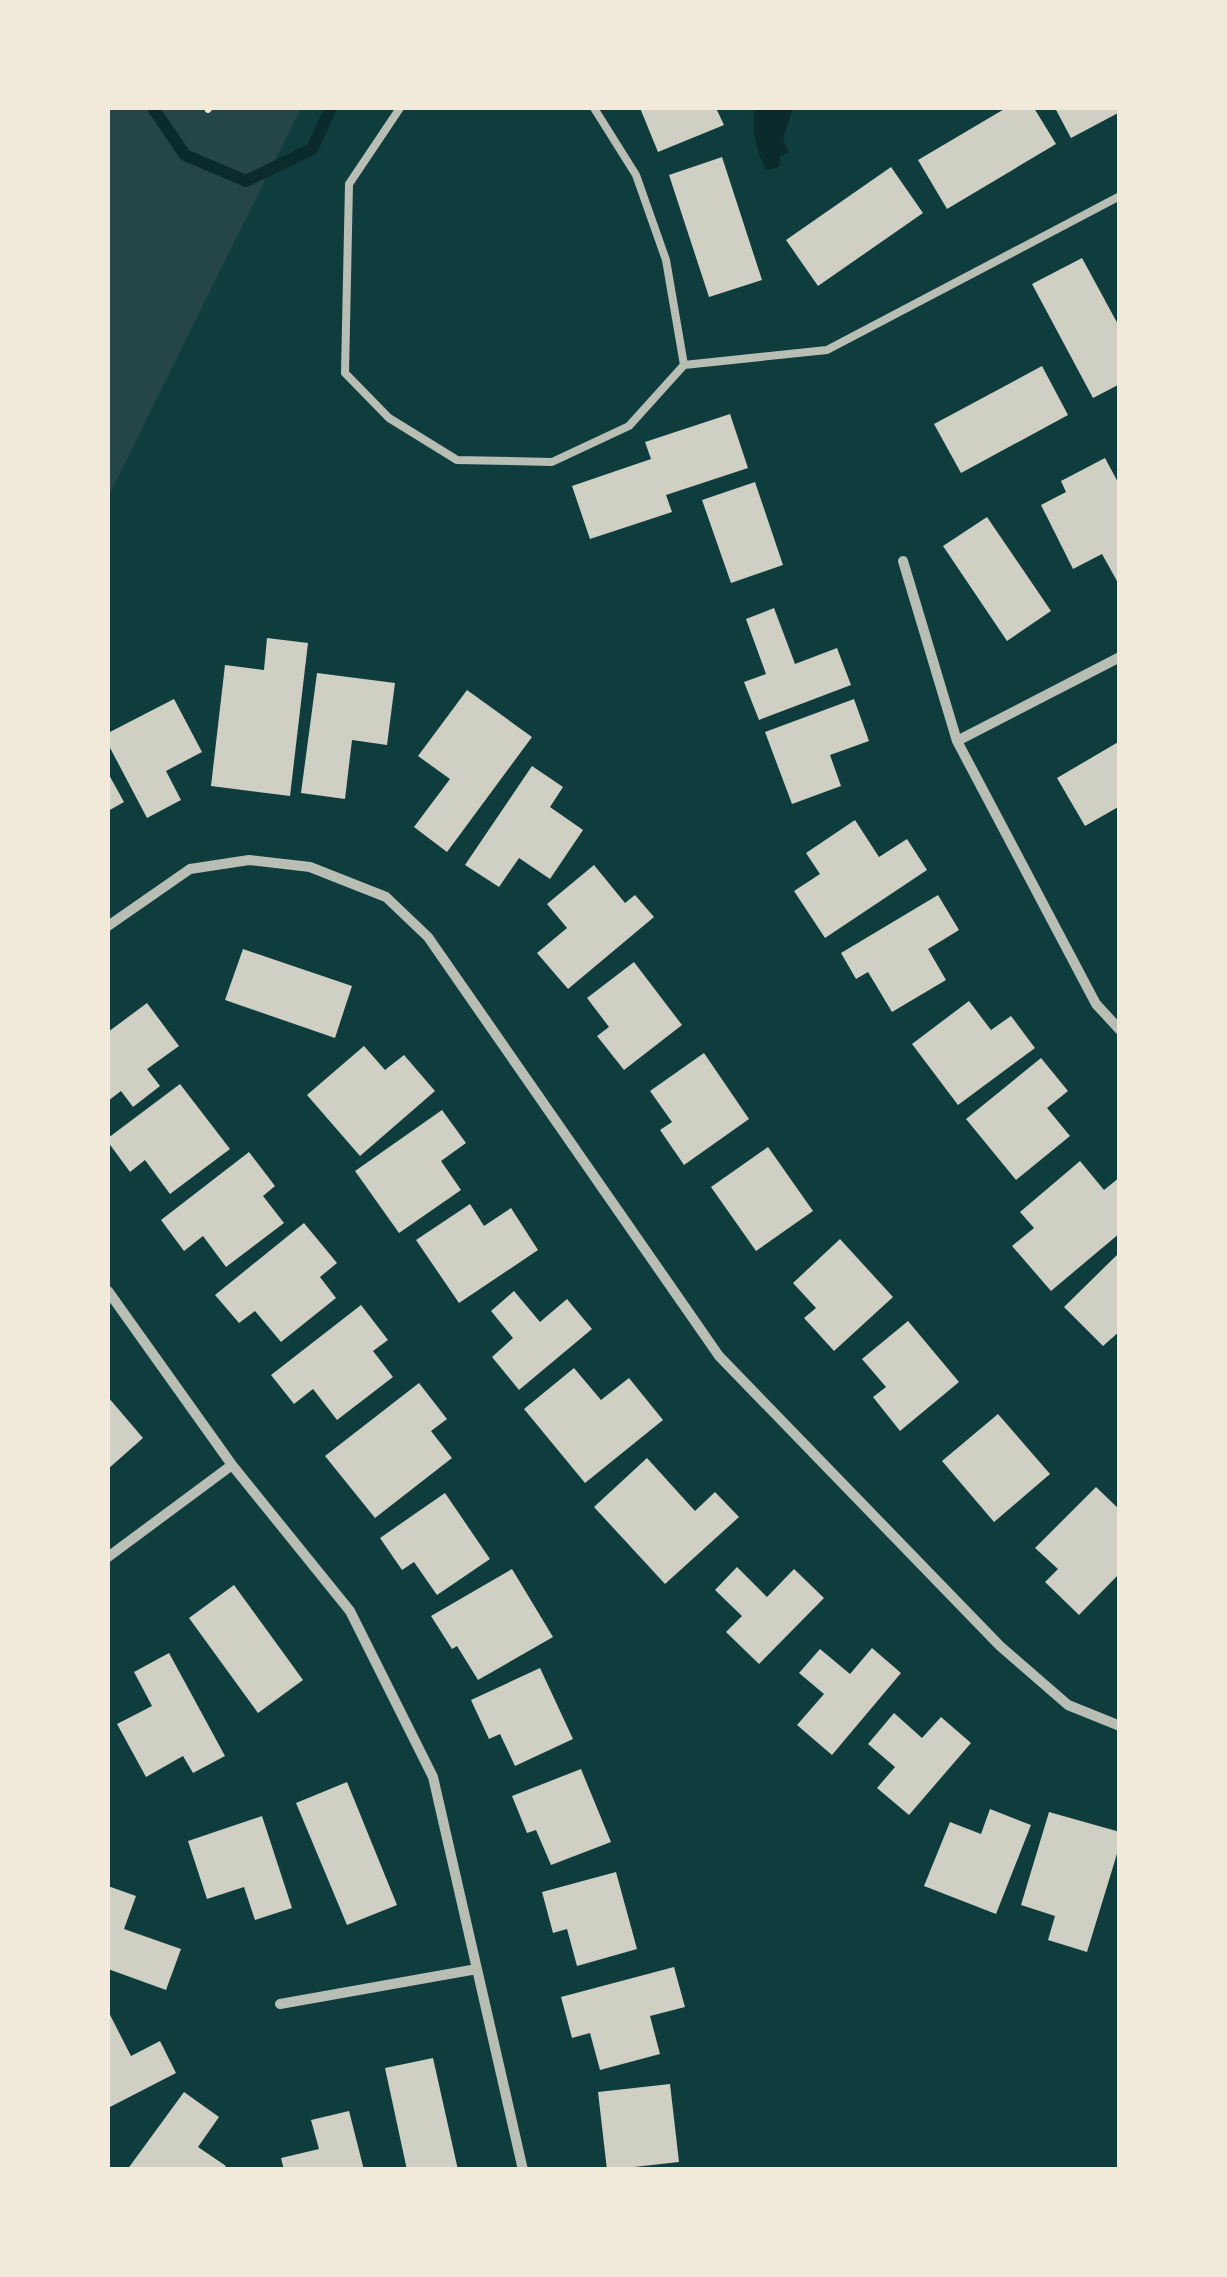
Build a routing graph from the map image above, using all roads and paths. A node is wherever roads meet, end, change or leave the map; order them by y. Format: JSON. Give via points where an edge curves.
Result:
{"nodes":[{"id":1,"x":400,"y":108,"type":"edge"},
{"id":2,"x":594,"y":108,"type":"edge"},
{"id":3,"x":1120,"y":196,"type":"edge"},
{"id":4,"x":684,"y":365,"type":"junction"},
{"id":5,"x":903,"y":561,"type":"dead end"},
{"id":6,"x":1120,"y":656,"type":"edge"},
{"id":7,"x":957,"y":741,"type":"junction"},
{"id":8,"x":108,"y":926,"type":"edge"},
{"id":9,"x":1120,"y":1030,"type":"edge"},
{"id":10,"x":108,"y":1291,"type":"edge"},
{"id":11,"x":232,"y":1464,"type":"junction"},
{"id":12,"x":108,"y":1557,"type":"edge"},
{"id":13,"x":1120,"y":1726,"type":"edge"},
{"id":14,"x":477,"y":1969,"type":"junction"},
{"id":15,"x":280,"y":2004,"type":"dead end"},
{"id":16,"x":523,"y":2170,"type":"edge"}],
"edges":[{"from":1,"to":4,"type":"lane","via":[[349,184],[345,373],[389,418],[457,460],[552,462],[629,426]]},
{"from":2,"to":4,"type":"lane","via":[[636,175],[666,260]]},
{"from":3,"to":4,"type":"lane","via":[[827,350]]},
{"from":5,"to":7,"type":"street"},
{"from":6,"to":7,"type":"street"},
{"from":7,"to":9,"type":"street","via":[[1096,1004]]},
{"from":8,"to":13,"type":"street","via":[[190,869],[249,860],[310,868],[386,896],[428,937],[720,1356],[1000,1646],[1068,1705]]},
{"from":10,"to":11,"type":"street"},
{"from":11,"to":12,"type":"street"},
{"from":11,"to":14,"type":"street","via":[[350,1610],[433,1777]]},
{"from":14,"to":15,"type":"street"},
{"from":14,"to":16,"type":"street"}]}
